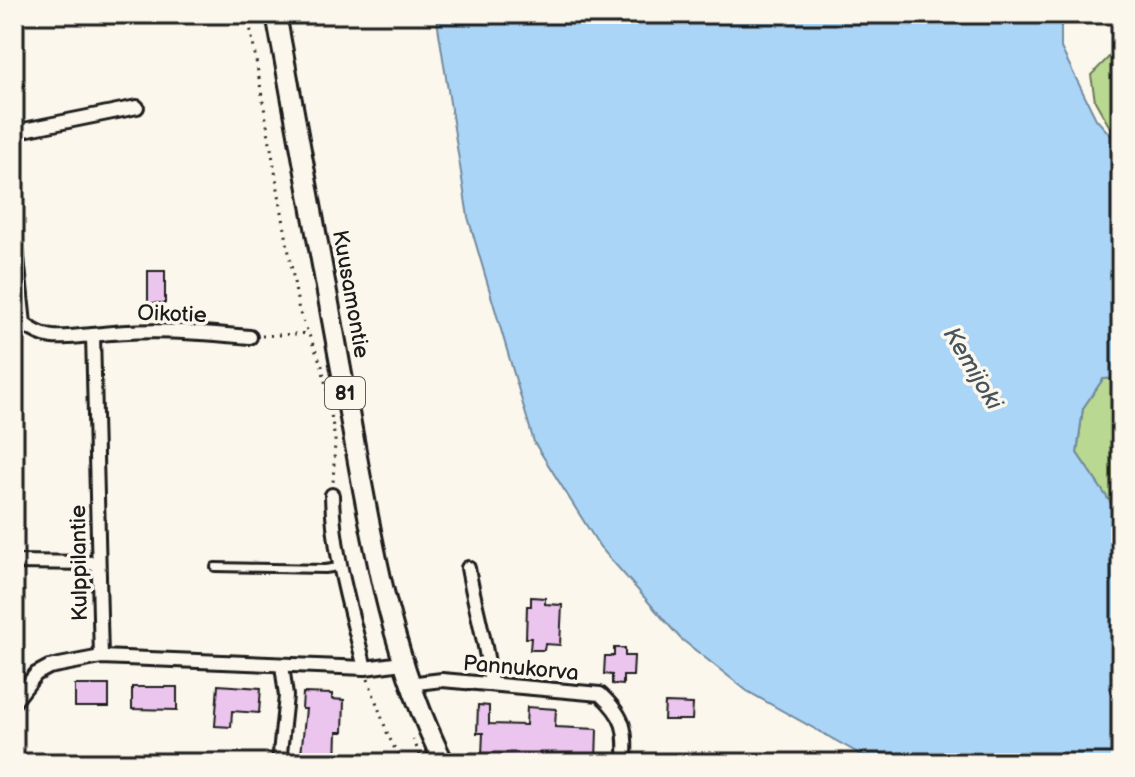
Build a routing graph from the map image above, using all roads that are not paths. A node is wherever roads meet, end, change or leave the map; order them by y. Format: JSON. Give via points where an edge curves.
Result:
{"nodes":[{"id":1,"x":276,"y":14,"type":"edge"},
{"id":2,"x":137,"y":107,"type":"dead end"},
{"id":3,"x":14,"y":132,"type":"edge"},
{"id":4,"x":14,"y":229,"type":"edge"},
{"id":5,"x":93,"y":335,"type":"junction"},
{"id":6,"x":250,"y":337,"type":"road end"},
{"id":7,"x":332,"y":495,"type":"road end"},
{"id":8,"x":14,"y":562,"type":"edge"},
{"id":9,"x":97,"y":563,"type":"junction"},
{"id":10,"x":215,"y":567,"type":"dead end"},
{"id":11,"x":341,"y":567,"type":"junction"},
{"id":12,"x":468,"y":568,"type":"dead end"},
{"id":13,"x":101,"y":657,"type":"junction"},
{"id":14,"x":402,"y":663,"type":"junction"},
{"id":15,"x":282,"y":665,"type":"junction"},
{"id":16,"x":365,"y":668,"type":"junction"},
{"id":17,"x":409,"y":684,"type":"junction"},
{"id":18,"x":491,"y":684,"type":"junction"},
{"id":19,"x":14,"y":702,"type":"edge"},
{"id":20,"x":279,"y":763,"type":"edge"},
{"id":21,"x":444,"y":763,"type":"edge"},
{"id":22,"x":625,"y":763,"type":"edge"}],
"edges":[{"from":1,"to":14,"type":"main road","name":"Kuusamontie","number":"81","via":[[373,545]]},
{"from":2,"to":3,"type":"street"},
{"from":4,"to":5,"type":"street","via":[[24,324],[39,336]]},
{"from":5,"to":6,"type":"street","name":"Oikotie","via":[[145,331]]},
{"from":5,"to":9,"type":"street","name":"Kulppilantie"},
{"from":7,"to":11,"type":"street"},
{"from":8,"to":9,"type":"street"},
{"from":9,"to":13,"type":"street","name":"Kulppilantie"},
{"from":10,"to":11,"type":"lane"},
{"from":11,"to":16,"type":"street"},
{"from":12,"to":18,"type":"street"},
{"from":13,"to":15,"type":"street"},
{"from":13,"to":19,"type":"street","via":[[49,667],[36,674]]},
{"from":14,"to":16,"type":"street"},
{"from":14,"to":17,"type":"main road","name":"Kuusamontie","number":"81"},
{"from":15,"to":16,"type":"street"},
{"from":15,"to":20,"type":"street","via":[[286,696]]},
{"from":17,"to":18,"type":"street","name":"Pannukorva"},
{"from":17,"to":21,"type":"main road","name":"Kuusamontie","number":"81"},
{"from":18,"to":22,"type":"street","name":"Pannukorva","via":[[600,694],[617,710],[625,730]]}]}
